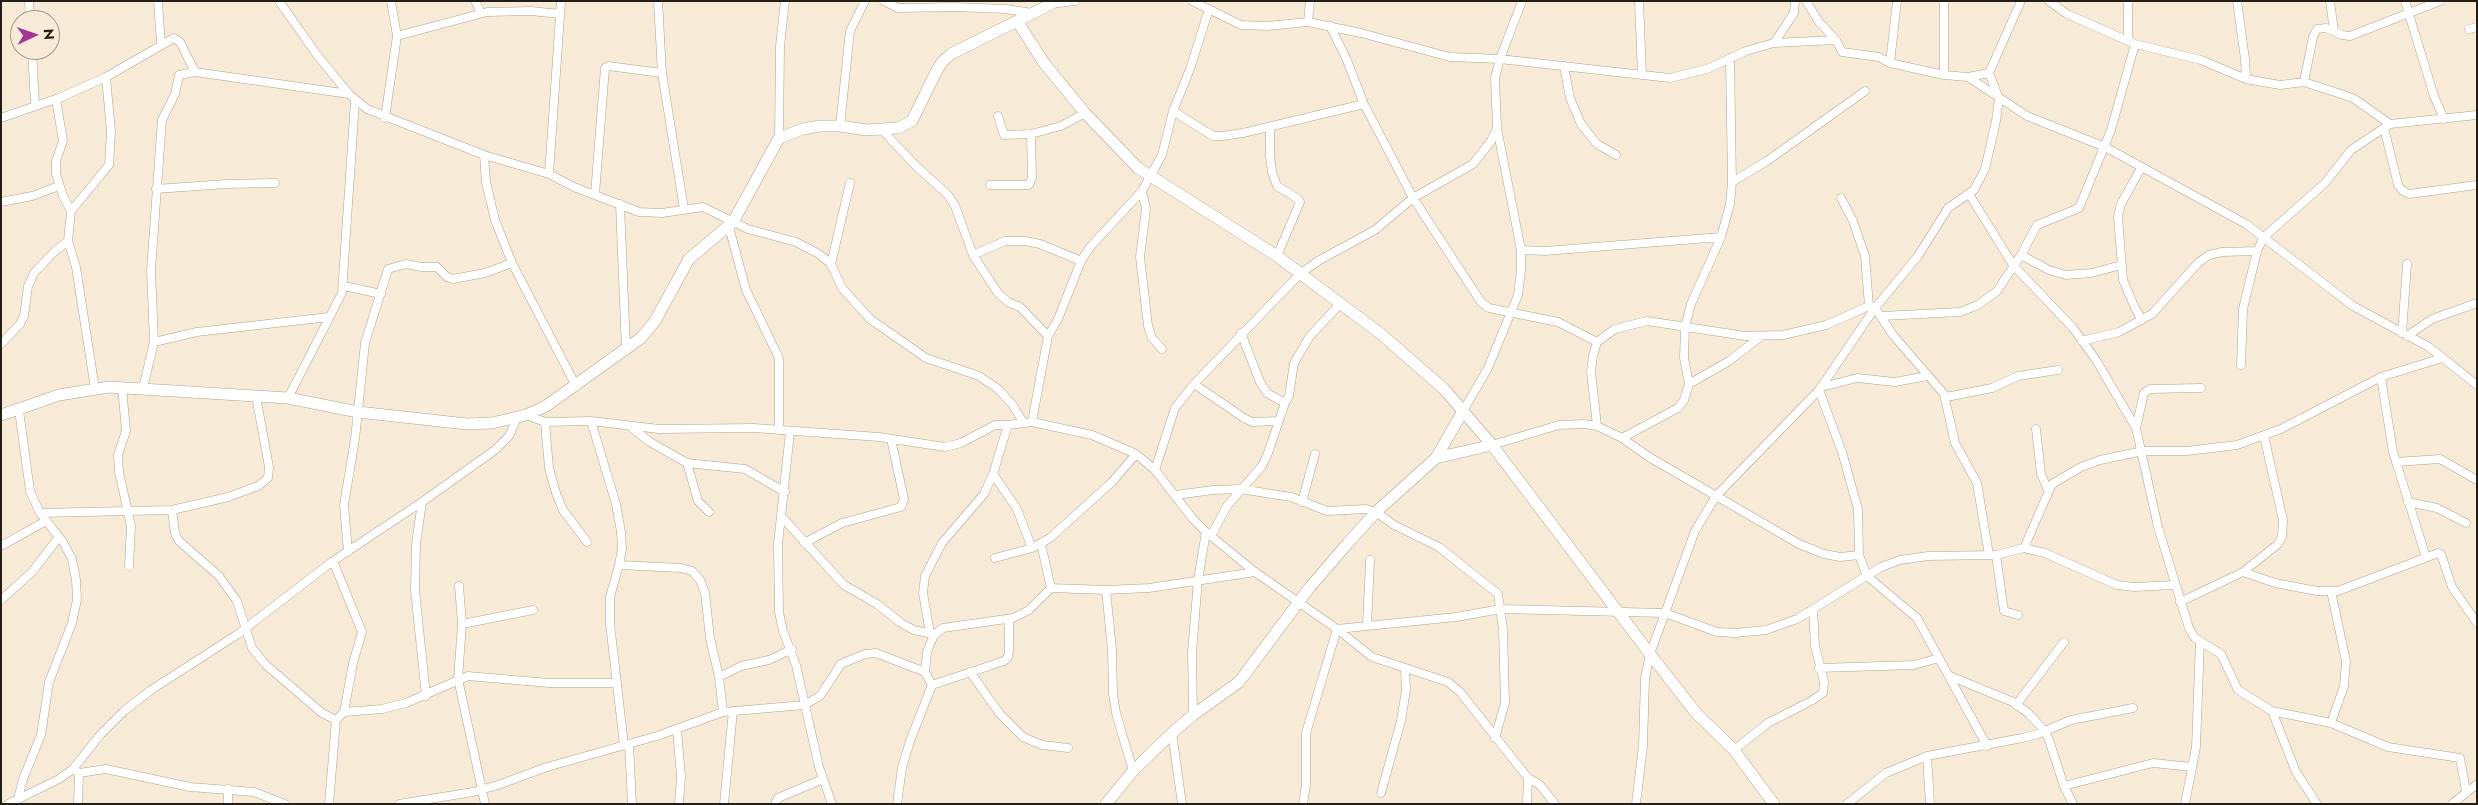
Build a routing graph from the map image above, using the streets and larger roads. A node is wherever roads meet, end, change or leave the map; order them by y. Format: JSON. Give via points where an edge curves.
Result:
{"nodes":[{"id":1,"x":158,"y":1,"type":"edge"},
{"id":2,"x":279,"y":1,"type":"edge"},
{"id":3,"x":391,"y":1,"type":"edge"},
{"id":4,"x":474,"y":1,"type":"edge"},
{"id":5,"x":561,"y":1,"type":"edge"},
{"id":6,"x":658,"y":1,"type":"edge"},
{"id":7,"x":785,"y":1,"type":"edge"},
{"id":8,"x":865,"y":1,"type":"edge"},
{"id":9,"x":884,"y":1,"type":"edge"},
{"id":10,"x":1075,"y":1,"type":"edge"},
{"id":11,"x":1192,"y":1,"type":"edge"},
{"id":12,"x":1310,"y":1,"type":"edge"},
{"id":13,"x":1522,"y":1,"type":"edge"},
{"id":14,"x":1639,"y":1,"type":"edge"},
{"id":15,"x":1796,"y":1,"type":"edge"},
{"id":16,"x":1806,"y":1,"type":"edge"},
{"id":17,"x":1897,"y":1,"type":"edge"},
{"id":18,"x":1944,"y":1,"type":"edge"},
{"id":19,"x":2021,"y":1,"type":"edge"},
{"id":20,"x":2049,"y":1,"type":"edge"},
{"id":21,"x":2128,"y":1,"type":"edge"},
{"id":22,"x":2237,"y":1,"type":"edge"},
{"id":23,"x":2330,"y":1,"type":"edge"},
{"id":24,"x":2405,"y":1,"type":"edge"},
{"id":25,"x":1051,"y":2,"type":"edge"},
{"id":26,"x":2436,"y":2,"type":"edge"},
{"id":27,"x":953,"y":4,"type":"edge"},
{"id":28,"x":1204,"y":5,"type":"edge"},
{"id":29,"x":481,"y":13,"type":"junction"},
{"id":30,"x":1032,"y":13,"type":"junction"},
{"id":31,"x":2408,"y":13,"type":"junction"},
{"id":32,"x":560,"y":14,"type":"junction"},
{"id":33,"x":1017,"y":21,"type":"junction"},
{"id":34,"x":1308,"y":22,"type":"junction"},
{"id":35,"x":1330,"y":26,"type":"junction"},
{"id":36,"x":2334,"y":31,"type":"junction"},
{"id":37,"x":397,"y":36,"type":"junction"},
{"id":38,"x":1836,"y":40,"type":"junction"},
{"id":39,"x":2132,"y":42,"type":"junction"},
{"id":40,"x":1774,"y":43,"type":"junction"},
{"id":41,"x":162,"y":44,"type":"junction"},
{"id":42,"x":1730,"y":58,"type":"junction"},
{"id":43,"x":1500,"y":59,"type":"junction"},
{"id":44,"x":33,"y":60,"type":"edge"},
{"id":45,"x":1890,"y":63,"type":"junction"},
{"id":46,"x":1564,"y":66,"type":"junction"},
{"id":47,"x":195,"y":72,"type":"junction"},
{"id":48,"x":662,"y":73,"type":"junction"},
{"id":49,"x":1990,"y":73,"type":"junction"},
{"id":50,"x":1642,"y":75,"type":"junction"},
{"id":51,"x":1944,"y":75,"type":"junction"},
{"id":52,"x":106,"y":78,"type":"junction"},
{"id":53,"x":1968,"y":78,"type":"junction"},
{"id":54,"x":2246,"y":79,"type":"junction"},
{"id":55,"x":2304,"y":82,"type":"junction"},
{"id":56,"x":1865,"y":91,"type":"dead end"},
{"id":57,"x":349,"y":94,"type":"junction"},
{"id":58,"x":56,"y":99,"type":"junction"},
{"id":59,"x":1999,"y":99,"type":"junction"},
{"id":60,"x":355,"y":101,"type":"junction"},
{"id":61,"x":1364,"y":104,"type":"junction"},
{"id":62,"x":35,"y":105,"type":"junction"},
{"id":63,"x":1173,"y":111,"type":"junction"},
{"id":64,"x":1085,"y":114,"type":"junction"},
{"id":65,"x":998,"y":116,"type":"dead end"},
{"id":66,"x":2477,"y":116,"type":"edge"},
{"id":67,"x":1,"y":118,"type":"edge"},
{"id":68,"x":385,"y":118,"type":"junction"},
{"id":69,"x":2444,"y":119,"type":"junction"},
{"id":70,"x":840,"y":126,"type":"junction"},
{"id":71,"x":2387,"y":126,"type":"junction"},
{"id":72,"x":1270,"y":127,"type":"junction"},
{"id":73,"x":1497,"y":128,"type":"junction"},
{"id":74,"x":883,"y":131,"type":"junction"},
{"id":75,"x":1031,"y":134,"type":"junction"},
{"id":76,"x":779,"y":138,"type":"junction"},
{"id":77,"x":2105,"y":147,"type":"junction"},
{"id":78,"x":484,"y":155,"type":"junction"},
{"id":79,"x":1616,"y":155,"type":"dead end"},
{"id":80,"x":2141,"y":168,"type":"junction"},
{"id":81,"x":550,"y":174,"type":"junction"},
{"id":82,"x":1148,"y":177,"type":"junction"},
{"id":83,"x":1732,"y":182,"type":"junction"},
{"id":84,"x":275,"y":183,"type":"dead end"},
{"id":85,"x":850,"y":183,"type":"dead end"},
{"id":86,"x":990,"y":185,"type":"dead end"},
{"id":87,"x":2477,"y":185,"type":"edge"},
{"id":88,"x":59,"y":186,"type":"junction"},
{"id":89,"x":156,"y":189,"type":"junction"},
{"id":90,"x":1142,"y":190,"type":"junction"},
{"id":91,"x":595,"y":194,"type":"junction"},
{"id":92,"x":1969,"y":194,"type":"junction"},
{"id":93,"x":1413,"y":198,"type":"junction"},
{"id":94,"x":1841,"y":198,"type":"dead end"},
{"id":95,"x":1,"y":202,"type":"edge"},
{"id":96,"x":620,"y":204,"type":"junction"},
{"id":97,"x":684,"y":209,"type":"junction"},
{"id":98,"x":71,"y":211,"type":"junction"},
{"id":99,"x":731,"y":224,"type":"junction"},
{"id":100,"x":1722,"y":237,"type":"junction"},
{"id":101,"x":2264,"y":237,"type":"junction"},
{"id":102,"x":68,"y":240,"type":"junction"},
{"id":103,"x":1520,"y":250,"type":"junction"},
{"id":104,"x":2257,"y":251,"type":"junction"},
{"id":105,"x":973,"y":255,"type":"junction"},
{"id":106,"x":2021,"y":255,"type":"junction"},
{"id":107,"x":1277,"y":256,"type":"junction"},
{"id":108,"x":1081,"y":261,"type":"junction"},
{"id":109,"x":512,"y":263,"type":"junction"},
{"id":110,"x":831,"y":264,"type":"junction"},
{"id":111,"x":2407,"y":264,"type":"dead end"},
{"id":112,"x":2013,"y":265,"type":"junction"},
{"id":113,"x":2120,"y":265,"type":"junction"},
{"id":114,"x":1300,"y":274,"type":"junction"},
{"id":115,"x":344,"y":286,"type":"junction"},
{"id":116,"x":380,"y":294,"type":"junction"},
{"id":117,"x":1341,"y":303,"type":"junction"},
{"id":118,"x":2477,"y":304,"type":"edge"},
{"id":119,"x":1872,"y":307,"type":"junction"},
{"id":120,"x":1513,"y":311,"type":"junction"},
{"id":121,"x":1882,"y":316,"type":"junction"},
{"id":122,"x":329,"y":317,"type":"junction"},
{"id":123,"x":2142,"y":320,"type":"junction"},
{"id":124,"x":1685,"y":327,"type":"junction"},
{"id":125,"x":1241,"y":333,"type":"junction"},
{"id":126,"x":2404,"y":335,"type":"junction"},
{"id":127,"x":1048,"y":336,"type":"junction"},
{"id":128,"x":1760,"y":338,"type":"junction"},
{"id":129,"x":2082,"y":341,"type":"junction"},
{"id":130,"x":154,"y":342,"type":"junction"},
{"id":131,"x":1597,"y":342,"type":"junction"},
{"id":132,"x":1,"y":344,"type":"edge"},
{"id":133,"x":1162,"y":349,"type":"dead end"},
{"id":134,"x":626,"y":350,"type":"junction"},
{"id":135,"x":2442,"y":358,"type":"junction"},
{"id":136,"x":2241,"y":365,"type":"dead end"},
{"id":137,"x":2058,"y":370,"type":"dead end"},
{"id":138,"x":1927,"y":376,"type":"junction"},
{"id":139,"x":2381,"y":377,"type":"junction"},
{"id":140,"x":1194,"y":384,"type":"junction"},
{"id":141,"x":1688,"y":384,"type":"junction"},
{"id":142,"x":2477,"y":385,"type":"edge"},
{"id":143,"x":576,"y":386,"type":"junction"},
{"id":144,"x":122,"y":387,"type":"junction"},
{"id":145,"x":143,"y":388,"type":"junction"},
{"id":146,"x":2201,"y":388,"type":"dead end"},
{"id":147,"x":95,"y":389,"type":"junction"},
{"id":148,"x":1821,"y":389,"type":"junction"},
{"id":149,"x":256,"y":396,"type":"junction"},
{"id":150,"x":1946,"y":397,"type":"junction"},
{"id":151,"x":288,"y":398,"type":"junction"},
{"id":152,"x":1284,"y":403,"type":"junction"},
{"id":153,"x":19,"y":410,"type":"junction"},
{"id":154,"x":1463,"y":411,"type":"junction"},
{"id":155,"x":358,"y":412,"type":"junction"},
{"id":156,"x":1,"y":415,"type":"edge"},
{"id":157,"x":522,"y":416,"type":"junction"},
{"id":158,"x":1278,"y":421,"type":"junction"},
{"id":159,"x":545,"y":422,"type":"junction"},
{"id":160,"x":590,"y":422,"type":"junction"},
{"id":161,"x":1023,"y":422,"type":"junction"},
{"id":162,"x":1032,"y":422,"type":"junction"},
{"id":163,"x":1008,"y":425,"type":"junction"},
{"id":164,"x":1597,"y":426,"type":"junction"},
{"id":165,"x":632,"y":428,"type":"junction"},
{"id":166,"x":2136,"y":428,"type":"junction"},
{"id":167,"x":2036,"y":429,"type":"dead end"},
{"id":168,"x":779,"y":430,"type":"junction"},
{"id":169,"x":790,"y":432,"type":"junction"},
{"id":170,"x":2264,"y":436,"type":"junction"},
{"id":171,"x":891,"y":438,"type":"junction"},
{"id":172,"x":1622,"y":438,"type":"junction"},
{"id":173,"x":1492,"y":445,"type":"junction"},
{"id":174,"x":2143,"y":451,"type":"junction"},
{"id":175,"x":1136,"y":454,"type":"junction"},
{"id":176,"x":1315,"y":454,"type":"dead end"},
{"id":177,"x":1436,"y":458,"type":"junction"},
{"id":178,"x":2396,"y":462,"type":"junction"},
{"id":179,"x":687,"y":463,"type":"junction"},
{"id":180,"x":1155,"y":470,"type":"junction"},
{"id":181,"x":993,"y":474,"type":"junction"},
{"id":182,"x":2477,"y":480,"type":"edge"},
{"id":183,"x":1240,"y":489,"type":"junction"},
{"id":184,"x":2048,"y":490,"type":"junction"},
{"id":185,"x":785,"y":492,"type":"junction"},
{"id":186,"x":1176,"y":495,"type":"junction"},
{"id":187,"x":1716,"y":496,"type":"junction"},
{"id":188,"x":422,"y":502,"type":"junction"},
{"id":189,"x":1302,"y":502,"type":"junction"},
{"id":190,"x":2408,"y":502,"type":"junction"},
{"id":191,"x":127,"y":510,"type":"junction"},
{"id":192,"x":172,"y":510,"type":"junction"},
{"id":193,"x":708,"y":512,"type":"dead end"},
{"id":194,"x":1376,"y":512,"type":"junction"},
{"id":195,"x":40,"y":513,"type":"junction"},
{"id":196,"x":782,"y":517,"type":"junction"},
{"id":197,"x":46,"y":521,"type":"junction"},
{"id":198,"x":2466,"y":523,"type":"dead end"},
{"id":199,"x":1209,"y":534,"type":"junction"},
{"id":200,"x":59,"y":537,"type":"junction"},
{"id":201,"x":588,"y":542,"type":"dead end"},
{"id":202,"x":804,"y":544,"type":"junction"},
{"id":203,"x":1041,"y":544,"type":"junction"},
{"id":204,"x":1,"y":546,"type":"edge"},
{"id":205,"x":1032,"y":548,"type":"junction"},
{"id":206,"x":2024,"y":548,"type":"junction"},
{"id":207,"x":348,"y":552,"type":"junction"},
{"id":208,"x":1859,"y":555,"type":"junction"},
{"id":209,"x":1993,"y":555,"type":"junction"},
{"id":210,"x":2426,"y":557,"type":"junction"},
{"id":211,"x":995,"y":558,"type":"dead end"},
{"id":212,"x":1370,"y":560,"type":"dead end"},
{"id":213,"x":333,"y":561,"type":"junction"},
{"id":214,"x":619,"y":565,"type":"junction"},
{"id":215,"x":129,"y":566,"type":"dead end"},
{"id":216,"x":1255,"y":572,"type":"junction"},
{"id":217,"x":2243,"y":572,"type":"junction"},
{"id":218,"x":1867,"y":576,"type":"junction"},
{"id":219,"x":1198,"y":580,"type":"junction"},
{"id":220,"x":2175,"y":585,"type":"junction"},
{"id":221,"x":459,"y":586,"type":"dead end"},
{"id":222,"x":1051,"y":588,"type":"junction"},
{"id":223,"x":1106,"y":590,"type":"junction"},
{"id":224,"x":2331,"y":591,"type":"junction"},
{"id":225,"x":1,"y":600,"type":"edge"},
{"id":226,"x":2180,"y":602,"type":"junction"},
{"id":227,"x":1298,"y":603,"type":"junction"},
{"id":228,"x":1500,"y":609,"type":"junction"},
{"id":229,"x":1813,"y":609,"type":"junction"},
{"id":230,"x":533,"y":610,"type":"dead end"},
{"id":231,"x":1616,"y":611,"type":"junction"},
{"id":232,"x":1665,"y":613,"type":"junction"},
{"id":233,"x":2018,"y":616,"type":"dead end"},
{"id":234,"x":1009,"y":620,"type":"junction"},
{"id":235,"x":2477,"y":623,"type":"edge"},
{"id":236,"x":462,"y":624,"type":"junction"},
{"id":237,"x":1367,"y":626,"type":"junction"},
{"id":238,"x":245,"y":628,"type":"junction"},
{"id":239,"x":1337,"y":630,"type":"junction"},
{"id":240,"x":932,"y":634,"type":"junction"},
{"id":241,"x":2200,"y":641,"type":"junction"},
{"id":242,"x":2064,"y":642,"type":"dead end"},
{"id":243,"x":792,"y":649,"type":"junction"},
{"id":244,"x":1650,"y":654,"type":"junction"},
{"id":245,"x":1939,"y":658,"type":"junction"},
{"id":246,"x":1819,"y":668,"type":"junction"},
{"id":247,"x":1405,"y":669,"type":"junction"},
{"id":248,"x":925,"y":672,"type":"junction"},
{"id":249,"x":970,"y":672,"type":"junction"},
{"id":250,"x":1950,"y":676,"type":"junction"},
{"id":251,"x":719,"y":677,"type":"junction"},
{"id":252,"x":458,"y":679,"type":"junction"},
{"id":253,"x":617,"y":683,"type":"junction"},
{"id":254,"x":932,"y":685,"type":"junction"},
{"id":255,"x":426,"y":696,"type":"junction"},
{"id":256,"x":804,"y":705,"type":"junction"},
{"id":257,"x":2016,"y":705,"type":"junction"},
{"id":258,"x":2132,"y":708,"type":"dead end"},
{"id":259,"x":733,"y":711,"type":"junction"},
{"id":260,"x":2272,"y":711,"type":"junction"},
{"id":261,"x":344,"y":712,"type":"junction"},
{"id":262,"x":723,"y":712,"type":"junction"},
{"id":263,"x":1193,"y":715,"type":"junction"},
{"id":264,"x":336,"y":720,"type":"junction"},
{"id":265,"x":2331,"y":723,"type":"junction"},
{"id":266,"x":677,"y":730,"type":"junction"},
{"id":267,"x":2045,"y":731,"type":"junction"},
{"id":268,"x":1172,"y":733,"type":"junction"},
{"id":269,"x":1495,"y":738,"type":"junction"},
{"id":270,"x":627,"y":744,"type":"junction"},
{"id":271,"x":1987,"y":746,"type":"junction"},
{"id":272,"x":1068,"y":748,"type":"dead end"},
{"id":273,"x":1734,"y":750,"type":"junction"},
{"id":274,"x":1927,"y":756,"type":"junction"},
{"id":275,"x":2192,"y":767,"type":"junction"},
{"id":276,"x":76,"y":771,"type":"junction"},
{"id":277,"x":1133,"y":771,"type":"junction"},
{"id":278,"x":1528,"y":778,"type":"junction"},
{"id":279,"x":823,"y":779,"type":"junction"},
{"id":280,"x":2477,"y":784,"type":"edge"},
{"id":281,"x":2064,"y":786,"type":"junction"},
{"id":282,"x":228,"y":789,"type":"junction"},
{"id":283,"x":482,"y":789,"type":"junction"},
{"id":284,"x":2466,"y":791,"type":"junction"},
{"id":285,"x":1381,"y":793,"type":"dead end"},
{"id":286,"x":18,"y":799,"type":"junction"},
{"id":287,"x":8,"y":804,"type":"edge"},
{"id":288,"x":78,"y":804,"type":"edge"},
{"id":289,"x":228,"y":804,"type":"edge"},
{"id":290,"x":285,"y":804,"type":"edge"},
{"id":291,"x":329,"y":804,"type":"edge"},
{"id":292,"x":399,"y":804,"type":"edge"},
{"id":293,"x":485,"y":804,"type":"edge"},
{"id":294,"x":632,"y":804,"type":"edge"},
{"id":295,"x":679,"y":804,"type":"edge"},
{"id":296,"x":724,"y":804,"type":"edge"},
{"id":297,"x":776,"y":804,"type":"edge"},
{"id":298,"x":832,"y":804,"type":"edge"},
{"id":299,"x":897,"y":804,"type":"edge"},
{"id":300,"x":1106,"y":804,"type":"edge"},
{"id":301,"x":1182,"y":804,"type":"edge"},
{"id":302,"x":1303,"y":804,"type":"edge"},
{"id":303,"x":1527,"y":804,"type":"edge"},
{"id":304,"x":1555,"y":804,"type":"edge"},
{"id":305,"x":1636,"y":804,"type":"edge"},
{"id":306,"x":1774,"y":804,"type":"edge"},
{"id":307,"x":1847,"y":804,"type":"edge"},
{"id":308,"x":1930,"y":804,"type":"edge"},
{"id":309,"x":2073,"y":804,"type":"edge"},
{"id":310,"x":2185,"y":804,"type":"edge"},
{"id":311,"x":2317,"y":804,"type":"edge"},
{"id":312,"x":2452,"y":804,"type":"edge"}],
"edges":[{"from":1,"to":41,"type":"street"},
{"from":2,"to":57,"type":"street"},
{"from":3,"to":37,"type":"street"},
{"from":4,"to":29,"type":"street"},
{"from":5,"to":32,"type":"street"},
{"from":6,"to":48,"type":"street"},
{"from":7,"to":76,"type":"street","via":[[780,46]]},
{"from":8,"to":70,"type":"street","via":[[850,31]]},
{"from":9,"to":27,"type":"street","via":[[905,9]]},
{"from":10,"to":25,"type":"street"},
{"from":11,"to":28,"type":"street"},
{"from":12,"to":34,"type":"street"},
{"from":13,"to":43,"type":"street"},
{"from":14,"to":50,"type":"street"},
{"from":15,"to":40,"type":"street","via":[[1794,13]]},
{"from":16,"to":38,"type":"street"},
{"from":17,"to":45,"type":"street"},
{"from":18,"to":51,"type":"street"},
{"from":19,"to":49,"type":"street"},
{"from":20,"to":39,"type":"street","via":[[2067,14]]},
{"from":21,"to":39,"type":"street"},
{"from":22,"to":54,"type":"street"},
{"from":23,"to":36,"type":"street"},
{"from":24,"to":31,"type":"street"},
{"from":25,"to":30,"type":"street"},
{"from":26,"to":31,"type":"street"},
{"from":27,"to":30,"type":"street"},
{"from":28,"to":34,"type":"street","via":[[1241,25]]},
{"from":28,"to":63,"type":"street","via":[[1190,69]]},
{"from":29,"to":32,"type":"street"},
{"from":29,"to":37,"type":"street"},
{"from":30,"to":33,"type":"street"},
{"from":31,"to":36,"type":"street","via":[[2350,36]]},
{"from":31,"to":69,"type":"street"},
{"from":32,"to":81,"type":"street"},
{"from":33,"to":64,"type":"street","via":[[1044,63]]},
{"from":33,"to":74,"type":"street","via":[[951,54],[936,72],[912,121]]},
{"from":34,"to":35,"type":"street"},
{"from":35,"to":43,"type":"street","via":[[1450,57]]},
{"from":35,"to":61,"type":"street"},
{"from":36,"to":55,"type":"street","via":[[2326,28],[2315,30]]},
{"from":37,"to":68,"type":"street"},
{"from":38,"to":40,"type":"street"},
{"from":38,"to":45,"type":"street","via":[[1842,52],[1879,57]]},
{"from":39,"to":54,"type":"street","via":[[2201,60]]},
{"from":39,"to":77,"type":"street"},
{"from":40,"to":42,"type":"street"},
{"from":41,"to":47,"type":"street","via":[[177,38]]},
{"from":41,"to":52,"type":"street"},
{"from":42,"to":50,"type":"street","via":[[1686,75],[1670,78]]},
{"from":42,"to":83,"type":"street"},
{"from":43,"to":46,"type":"street"},
{"from":43,"to":73,"type":"street","via":[[1495,78]]},
{"from":44,"to":62,"type":"street"},
{"from":45,"to":51,"type":"street"},
{"from":46,"to":50,"type":"street"},
{"from":46,"to":79,"type":"street","via":[[1570,98],[1581,124],[1597,144]]},
{"from":47,"to":57,"type":"street"},
{"from":47,"to":89,"type":"street","via":[[179,75],[175,94],[162,120]]},
{"from":48,"to":91,"type":"street","via":[[605,68]]},
{"from":48,"to":97,"type":"street"},
{"from":49,"to":53,"type":"street"},
{"from":49,"to":59,"type":"street"},
{"from":51,"to":53,"type":"street"},
{"from":52,"to":58,"type":"street"},
{"from":52,"to":98,"type":"street","via":[[111,132],[109,165]]},
{"from":53,"to":59,"type":"street"},
{"from":54,"to":55,"type":"street","via":[[2280,85]]},
{"from":55,"to":71,"type":"street","via":[[2353,98]]},
{"from":56,"to":83,"type":"street"},
{"from":57,"to":60,"type":"street"},
{"from":58,"to":62,"type":"street"},
{"from":58,"to":88,"type":"street","via":[[64,141],[56,161]]},
{"from":59,"to":77,"type":"street","via":[[2027,116]]},
{"from":59,"to":92,"type":"street","via":[[1985,169]]},
{"from":60,"to":68,"type":"street"},
{"from":60,"to":115,"type":"street"},
{"from":61,"to":72,"type":"street"},
{"from":61,"to":93,"type":"street"},
{"from":62,"to":67,"type":"street"},
{"from":63,"to":72,"type":"street","via":[[1212,136]]},
{"from":63,"to":82,"type":"street","via":[[1162,154]]},
{"from":64,"to":75,"type":"street","via":[[1060,126]]},
{"from":64,"to":82,"type":"street"},
{"from":65,"to":75,"type":"street","via":[[1004,135]]},
{"from":66,"to":69,"type":"street"},
{"from":68,"to":78,"type":"street"},
{"from":69,"to":71,"type":"street"},
{"from":70,"to":74,"type":"street"},
{"from":70,"to":76,"type":"street","via":[[803,129]]},
{"from":71,"to":87,"type":"street","via":[[2398,185],[2403,191],[2409,194]]},
{"from":71,"to":101,"type":"street","via":[[2351,150],[2325,183]]},
{"from":72,"to":107,"type":"street","via":[[1272,172],[1277,186],[1300,202]]},
{"from":73,"to":93,"type":"street","via":[[1472,164]]},
{"from":73,"to":103,"type":"street"},
{"from":74,"to":105,"type":"street","via":[[948,195]]},
{"from":75,"to":86,"type":"street","via":[[1032,182],[1025,186]]},
{"from":76,"to":99,"type":"street"},
{"from":77,"to":80,"type":"street"},
{"from":77,"to":106,"type":"street","via":[[2079,208],[2037,225]]},
{"from":78,"to":81,"type":"street"},
{"from":78,"to":109,"type":"street","via":[[486,182],[495,220]]},
{"from":80,"to":101,"type":"street","via":[[2211,204]]},
{"from":80,"to":113,"type":"street","via":[[2121,204],[2118,217]]},
{"from":81,"to":91,"type":"street"},
{"from":82,"to":90,"type":"street"},
{"from":82,"to":107,"type":"street"},
{"from":83,"to":100,"type":"street"},
{"from":84,"to":89,"type":"street"},
{"from":85,"to":110,"type":"street"},
{"from":88,"to":95,"type":"street"},
{"from":88,"to":98,"type":"street"},
{"from":89,"to":130,"type":"street","via":[[152,270]]},
{"from":90,"to":108,"type":"street"},
{"from":90,"to":133,"type":"street","via":[[1146,209],[1140,257],[1147,318],[1152,338]]},
{"from":91,"to":96,"type":"street"},
{"from":92,"to":112,"type":"street"},
{"from":92,"to":119,"type":"street","via":[[1948,208],[1918,256]]},
{"from":93,"to":114,"type":"street","via":[[1375,230]]},
{"from":93,"to":120,"type":"street","via":[[1481,302],[1489,308]]},
{"from":94,"to":119,"type":"street","via":[[1865,256]]},
{"from":96,"to":97,"type":"street","via":[[639,212]]},
{"from":96,"to":134,"type":"street"},
{"from":97,"to":99,"type":"street","via":[[710,208]]},
{"from":98,"to":102,"type":"street"},
{"from":99,"to":110,"type":"street","via":[[796,242]]},
{"from":99,"to":134,"type":"street","via":[[689,259],[655,321]]},
{"from":99,"to":168,"type":"street","via":[[746,290],[779,358]]},
{"from":100,"to":103,"type":"street","via":[[1546,251]]},
{"from":100,"to":124,"type":"street","via":[[1691,304]]},
{"from":101,"to":104,"type":"street"},
{"from":101,"to":126,"type":"street","via":[[2353,306]]},
{"from":102,"to":132,"type":"street","via":[[34,273],[28,286],[24,316]]},
{"from":102,"to":147,"type":"street","via":[[76,267]]},
{"from":103,"to":120,"type":"street","via":[[1521,271]]},
{"from":104,"to":123,"type":"street","via":[[2209,255]]},
{"from":104,"to":136,"type":"street","via":[[2243,309]]},
{"from":105,"to":108,"type":"street","via":[[1005,241],[1026,241]]},
{"from":105,"to":127,"type":"street","via":[[1003,299],[1020,307]]},
{"from":106,"to":112,"type":"street"},
{"from":106,"to":113,"type":"street","via":[[2066,275],[2092,274]]},
{"from":107,"to":114,"type":"street"},
{"from":108,"to":127,"type":"street"},
{"from":109,"to":116,"type":"street","via":[[485,274],[453,279],[437,267],[394,266],[388,269]]},
{"from":109,"to":143,"type":"street"},
{"from":110,"to":161,"type":"street","via":[[842,288],[870,319],[926,358],[979,376],[1012,404]]},
{"from":111,"to":126,"type":"street"},
{"from":112,"to":121,"type":"street","via":[[1997,291],[1971,308],[1960,312]]},
{"from":112,"to":129,"type":"street"},
{"from":113,"to":123,"type":"street","via":[[2128,293]]},
{"from":114,"to":117,"type":"street"},
{"from":114,"to":125,"type":"street"},
{"from":115,"to":116,"type":"street"},
{"from":115,"to":122,"type":"street"},
{"from":116,"to":155,"type":"street","via":[[365,342]]},
{"from":117,"to":152,"type":"street","via":[[1310,336],[1294,363],[1289,396]]},
{"from":117,"to":154,"type":"street","via":[[1381,334]]},
{"from":118,"to":126,"type":"street","via":[[2432,319]]},
{"from":119,"to":121,"type":"street"},
{"from":119,"to":128,"type":"street","via":[[1809,330]]},
{"from":119,"to":148,"type":"street"},
{"from":120,"to":131,"type":"street","via":[[1558,322]]},
{"from":120,"to":154,"type":"street","via":[[1488,368]]},
{"from":121,"to":138,"type":"street","via":[[1893,335]]},
{"from":122,"to":130,"type":"street","via":[[197,332]]},
{"from":122,"to":151,"type":"street"},
{"from":123,"to":129,"type":"street","via":[[2119,332]]},
{"from":124,"to":128,"type":"street"},
{"from":124,"to":131,"type":"street","via":[[1647,321],[1614,329]]},
{"from":124,"to":141,"type":"street","via":[[1684,358]]},
{"from":125,"to":140,"type":"street"},
{"from":125,"to":152,"type":"street","via":[[1260,382],[1267,393]]},
{"from":126,"to":135,"type":"street"},
{"from":127,"to":162,"type":"street"},
{"from":128,"to":141,"type":"street","via":[[1729,361]]},
{"from":129,"to":166,"type":"street"},
{"from":130,"to":145,"type":"street"},
{"from":131,"to":164,"type":"street","via":[[1590,370]]},
{"from":134,"to":143,"type":"street"},
{"from":135,"to":139,"type":"street"},
{"from":135,"to":142,"type":"street"},
{"from":137,"to":150,"type":"street","via":[[2018,376],[1992,388]]},
{"from":138,"to":148,"type":"street","via":[[1895,382],[1857,378]]},
{"from":138,"to":150,"type":"street"},
{"from":139,"to":170,"type":"street"},
{"from":139,"to":178,"type":"street"},
{"from":140,"to":158,"type":"street","via":[[1252,422]]},
{"from":140,"to":180,"type":"street","via":[[1174,408]]},
{"from":141,"to":172,"type":"street","via":[[1678,408]]},
{"from":143,"to":157,"type":"street","via":[[546,406]]},
{"from":144,"to":145,"type":"street"},
{"from":144,"to":147,"type":"street"},
{"from":144,"to":191,"type":"street","via":[[126,432],[118,455]]},
{"from":145,"to":149,"type":"street"},
{"from":146,"to":166,"type":"street","via":[[2150,389],[2144,393]]},
{"from":147,"to":153,"type":"street","via":[[59,395]]},
{"from":148,"to":187,"type":"street"},
{"from":148,"to":208,"type":"street","via":[[1858,509]]},
{"from":149,"to":151,"type":"street"},
{"from":149,"to":192,"type":"street","via":[[269,467],[268,478],[258,486],[228,497]]},
{"from":150,"to":209,"type":"street","via":[[1955,443],[1977,483]]},
{"from":151,"to":155,"type":"street"},
{"from":152,"to":158,"type":"street"},
{"from":153,"to":156,"type":"street"},
{"from":153,"to":195,"type":"street","via":[[30,491]]},
{"from":154,"to":173,"type":"street"},
{"from":154,"to":177,"type":"street"},
{"from":155,"to":157,"type":"street","via":[[466,424],[492,423]]},
{"from":155,"to":207,"type":"street","via":[[344,505]]},
{"from":157,"to":159,"type":"street"},
{"from":157,"to":188,"type":"street","via":[[495,450]]},
{"from":158,"to":183,"type":"street","via":[[1262,466]]},
{"from":159,"to":160,"type":"street"},
{"from":159,"to":201,"type":"street","via":[[548,468],[556,494],[563,510]]},
{"from":160,"to":165,"type":"street"},
{"from":160,"to":214,"type":"street","via":[[616,504],[622,549]]},
{"from":161,"to":162,"type":"street"},
{"from":161,"to":163,"type":"street"},
{"from":162,"to":175,"type":"street","via":[[1092,435]]},
{"from":163,"to":171,"type":"street","via":[[995,425],[961,443],[945,447]]},
{"from":163,"to":181,"type":"street"},
{"from":164,"to":172,"type":"street"},
{"from":164,"to":173,"type":"street","via":[[1558,425]]},
{"from":165,"to":168,"type":"street"},
{"from":165,"to":179,"type":"street"},
{"from":166,"to":174,"type":"street"},
{"from":167,"to":184,"type":"street","via":[[2041,474]]},
{"from":168,"to":169,"type":"street"},
{"from":169,"to":171,"type":"street"},
{"from":169,"to":185,"type":"street"},
{"from":170,"to":174,"type":"street","via":[[2212,449]]},
{"from":170,"to":217,"type":"street","via":[[2284,529],[2278,544]]},
{"from":171,"to":202,"type":"street","via":[[904,499],[901,507],[842,523]]},
{"from":172,"to":187,"type":"street"},
{"from":173,"to":177,"type":"street"},
{"from":173,"to":231,"type":"street"},
{"from":174,"to":184,"type":"street","via":[[2081,467],[2052,484]]},
{"from":174,"to":220,"type":"street","via":[[2158,527]]},
{"from":175,"to":180,"type":"street"},
{"from":175,"to":203,"type":"street","via":[[1081,512]]},
{"from":176,"to":189,"type":"street"},
{"from":177,"to":194,"type":"street"},
{"from":178,"to":182,"type":"street","via":[[2440,459]]},
{"from":178,"to":190,"type":"street"},
{"from":179,"to":185,"type":"street","via":[[745,469]]},
{"from":179,"to":193,"type":"street","via":[[698,501]]},
{"from":180,"to":186,"type":"street"},
{"from":181,"to":205,"type":"street","via":[[1016,508]]},
{"from":181,"to":240,"type":"street","via":[[984,494],[942,543],[925,576],[923,592]]},
{"from":183,"to":186,"type":"street"},
{"from":183,"to":189,"type":"street","via":[[1278,494]]},
{"from":183,"to":199,"type":"street"},
{"from":184,"to":206,"type":"street"},
{"from":185,"to":196,"type":"street"},
{"from":186,"to":199,"type":"street","via":[[1193,519]]},
{"from":187,"to":208,"type":"street","via":[[1799,544],[1840,557]]},
{"from":187,"to":232,"type":"street","via":[[1695,531]]},
{"from":188,"to":207,"type":"street"},
{"from":188,"to":255,"type":"street","via":[[416,544],[415,590]]},
{"from":189,"to":194,"type":"street","via":[[1327,511],[1366,509]]},
{"from":190,"to":198,"type":"street","via":[[2437,508]]},
{"from":190,"to":210,"type":"street"},
{"from":191,"to":192,"type":"street"},
{"from":191,"to":195,"type":"street"},
{"from":191,"to":215,"type":"street","via":[[132,531]]},
{"from":192,"to":238,"type":"street","via":[[179,540],[229,587],[237,600]]},
{"from":194,"to":227,"type":"street"},
{"from":194,"to":228,"type":"street","via":[[1394,525],[1439,547],[1457,561],[1498,594]]},
{"from":195,"to":197,"type":"street"},
{"from":196,"to":202,"type":"street"},
{"from":196,"to":243,"type":"street","via":[[778,544],[779,612],[782,631]]},
{"from":197,"to":200,"type":"street"},
{"from":197,"to":204,"type":"street"},
{"from":199,"to":216,"type":"street"},
{"from":199,"to":219,"type":"street"},
{"from":200,"to":225,"type":"street","via":[[32,572]]},
{"from":200,"to":286,"type":"street","via":[[72,559],[77,600],[72,623],[49,682],[41,735]]},
{"from":202,"to":240,"type":"street","via":[[844,585],[877,604],[900,623]]},
{"from":203,"to":205,"type":"street"},
{"from":203,"to":222,"type":"street"},
{"from":205,"to":211,"type":"street"},
{"from":206,"to":209,"type":"street"},
{"from":206,"to":220,"type":"street","via":[[2045,553],[2117,585]]},
{"from":207,"to":213,"type":"street"},
{"from":208,"to":218,"type":"street"},
{"from":209,"to":218,"type":"street","via":[[1900,560]]},
{"from":209,"to":233,"type":"street","via":[[2004,610]]},
{"from":210,"to":224,"type":"street"},
{"from":210,"to":235,"type":"street","via":[[2441,554],[2452,587]]},
{"from":212,"to":237,"type":"street"},
{"from":213,"to":238,"type":"street"},
{"from":213,"to":261,"type":"street","via":[[362,632]]},
{"from":214,"to":251,"type":"street","via":[[681,568],[700,580]]},
{"from":214,"to":253,"type":"street","via":[[610,597]]},
{"from":216,"to":219,"type":"street"},
{"from":216,"to":227,"type":"street"},
{"from":217,"to":224,"type":"street","via":[[2317,592]]},
{"from":217,"to":226,"type":"street"},
{"from":218,"to":229,"type":"street"},
{"from":218,"to":245,"type":"street","via":[[1917,618]]},
{"from":219,"to":223,"type":"street","via":[[1149,588]]},
{"from":219,"to":263,"type":"street","via":[[1192,652]]},
{"from":220,"to":226,"type":"street"},
{"from":221,"to":236,"type":"street"},
{"from":222,"to":223,"type":"street"},
{"from":222,"to":234,"type":"street","via":[[1029,610]]},
{"from":223,"to":277,"type":"street","via":[[1113,694]]},
{"from":224,"to":265,"type":"street","via":[[2346,661],[2344,686]]},
{"from":226,"to":241,"type":"street","via":[[2189,628]]},
{"from":227,"to":239,"type":"street"},
{"from":227,"to":263,"type":"street","via":[[1239,682]]},
{"from":228,"to":231,"type":"street"},
{"from":228,"to":237,"type":"street"},
{"from":228,"to":269,"type":"street","via":[[1505,703]]},
{"from":229,"to":232,"type":"street","via":[[1797,619],[1766,630],[1735,633],[1717,632]]},
{"from":229,"to":246,"type":"street"},
{"from":230,"to":236,"type":"street"},
{"from":231,"to":232,"type":"street"},
{"from":231,"to":244,"type":"street"},
{"from":232,"to":244,"type":"street"},
{"from":234,"to":240,"type":"street","via":[[952,626]]},
{"from":234,"to":249,"type":"street","via":[[1008,657]]},
{"from":236,"to":252,"type":"street"},
{"from":237,"to":239,"type":"street"},
{"from":238,"to":264,"type":"street","via":[[252,648],[266,665],[322,713]]},
{"from":238,"to":276,"type":"street","via":[[124,711],[100,735]]},
{"from":239,"to":247,"type":"street","via":[[1372,657]]},
{"from":239,"to":302,"type":"street","via":[[1306,733]]},
{"from":240,"to":248,"type":"street"},
{"from":241,"to":260,"type":"street","via":[[2221,654],[2238,690]]},
{"from":241,"to":275,"type":"street","via":[[2196,747]]},
{"from":242,"to":257,"type":"street"},
{"from":243,"to":251,"type":"street"},
{"from":243,"to":256,"type":"street"},
{"from":244,"to":273,"type":"street","via":[[1696,713]]},
{"from":244,"to":305,"type":"street","via":[[1645,678],[1643,746]]},
{"from":245,"to":246,"type":"street","via":[[1914,665]]},
{"from":245,"to":250,"type":"street"},
{"from":246,"to":273,"type":"street","via":[[1824,682],[1821,695],[1768,723]]},
{"from":247,"to":269,"type":"street","via":[[1448,682],[1460,692]]},
{"from":247,"to":285,"type":"street","via":[[1406,690],[1401,721]]},
{"from":248,"to":254,"type":"street"},
{"from":248,"to":256,"type":"street","via":[[876,654],[865,654],[841,664],[820,696]]},
{"from":249,"to":254,"type":"street"},
{"from":249,"to":272,"type":"street","via":[[1023,737],[1042,745]]},
{"from":250,"to":257,"type":"street"},
{"from":250,"to":271,"type":"street"},
{"from":251,"to":262,"type":"street"},
{"from":252,"to":253,"type":"street","via":[[475,676],[549,683]]},
{"from":252,"to":255,"type":"street"},
{"from":252,"to":283,"type":"street"},
{"from":253,"to":270,"type":"street"},
{"from":254,"to":299,"type":"street","via":[[902,768]]},
{"from":255,"to":261,"type":"street","via":[[382,709]]},
{"from":256,"to":259,"type":"street"},
{"from":256,"to":279,"type":"street"},
{"from":257,"to":267,"type":"street"},
{"from":258,"to":267,"type":"street","via":[[2071,720]]},
{"from":259,"to":262,"type":"street"},
{"from":259,"to":296,"type":"street"},
{"from":260,"to":265,"type":"street"},
{"from":260,"to":311,"type":"street","via":[[2296,772]]},
{"from":261,"to":264,"type":"street"},
{"from":262,"to":266,"type":"street"},
{"from":263,"to":268,"type":"street"},
{"from":264,"to":291,"type":"street"},
{"from":265,"to":284,"type":"street","via":[[2388,747],[2460,758]]},
{"from":266,"to":270,"type":"street"},
{"from":266,"to":295,"type":"street","via":[[681,776]]},
{"from":267,"to":271,"type":"street"},
{"from":267,"to":281,"type":"street"},
{"from":268,"to":277,"type":"street"},
{"from":268,"to":301,"type":"street"},
{"from":269,"to":278,"type":"street"},
{"from":270,"to":283,"type":"street"},
{"from":270,"to":294,"type":"street"},
{"from":271,"to":274,"type":"street"},
{"from":273,"to":306,"type":"street"},
{"from":274,"to":307,"type":"street","via":[[1886,773]]},
{"from":274,"to":308,"type":"street"},
{"from":275,"to":281,"type":"street","via":[[2153,763]]},
{"from":275,"to":310,"type":"street"},
{"from":276,"to":282,"type":"street","via":[[106,769],[190,787]]},
{"from":276,"to":286,"type":"street"},
{"from":276,"to":288,"type":"street"},
{"from":277,"to":300,"type":"street"},
{"from":278,"to":303,"type":"street"},
{"from":278,"to":304,"type":"street","via":[[1540,786]]},
{"from":279,"to":297,"type":"street","via":[[778,798]]},
{"from":279,"to":298,"type":"street"},
{"from":280,"to":284,"type":"street"},
{"from":281,"to":309,"type":"street"},
{"from":282,"to":289,"type":"street"},
{"from":282,"to":290,"type":"street","via":[[254,792]]},
{"from":283,"to":292,"type":"street"},
{"from":283,"to":293,"type":"street"},
{"from":284,"to":312,"type":"street"},
{"from":286,"to":287,"type":"street"}]}
